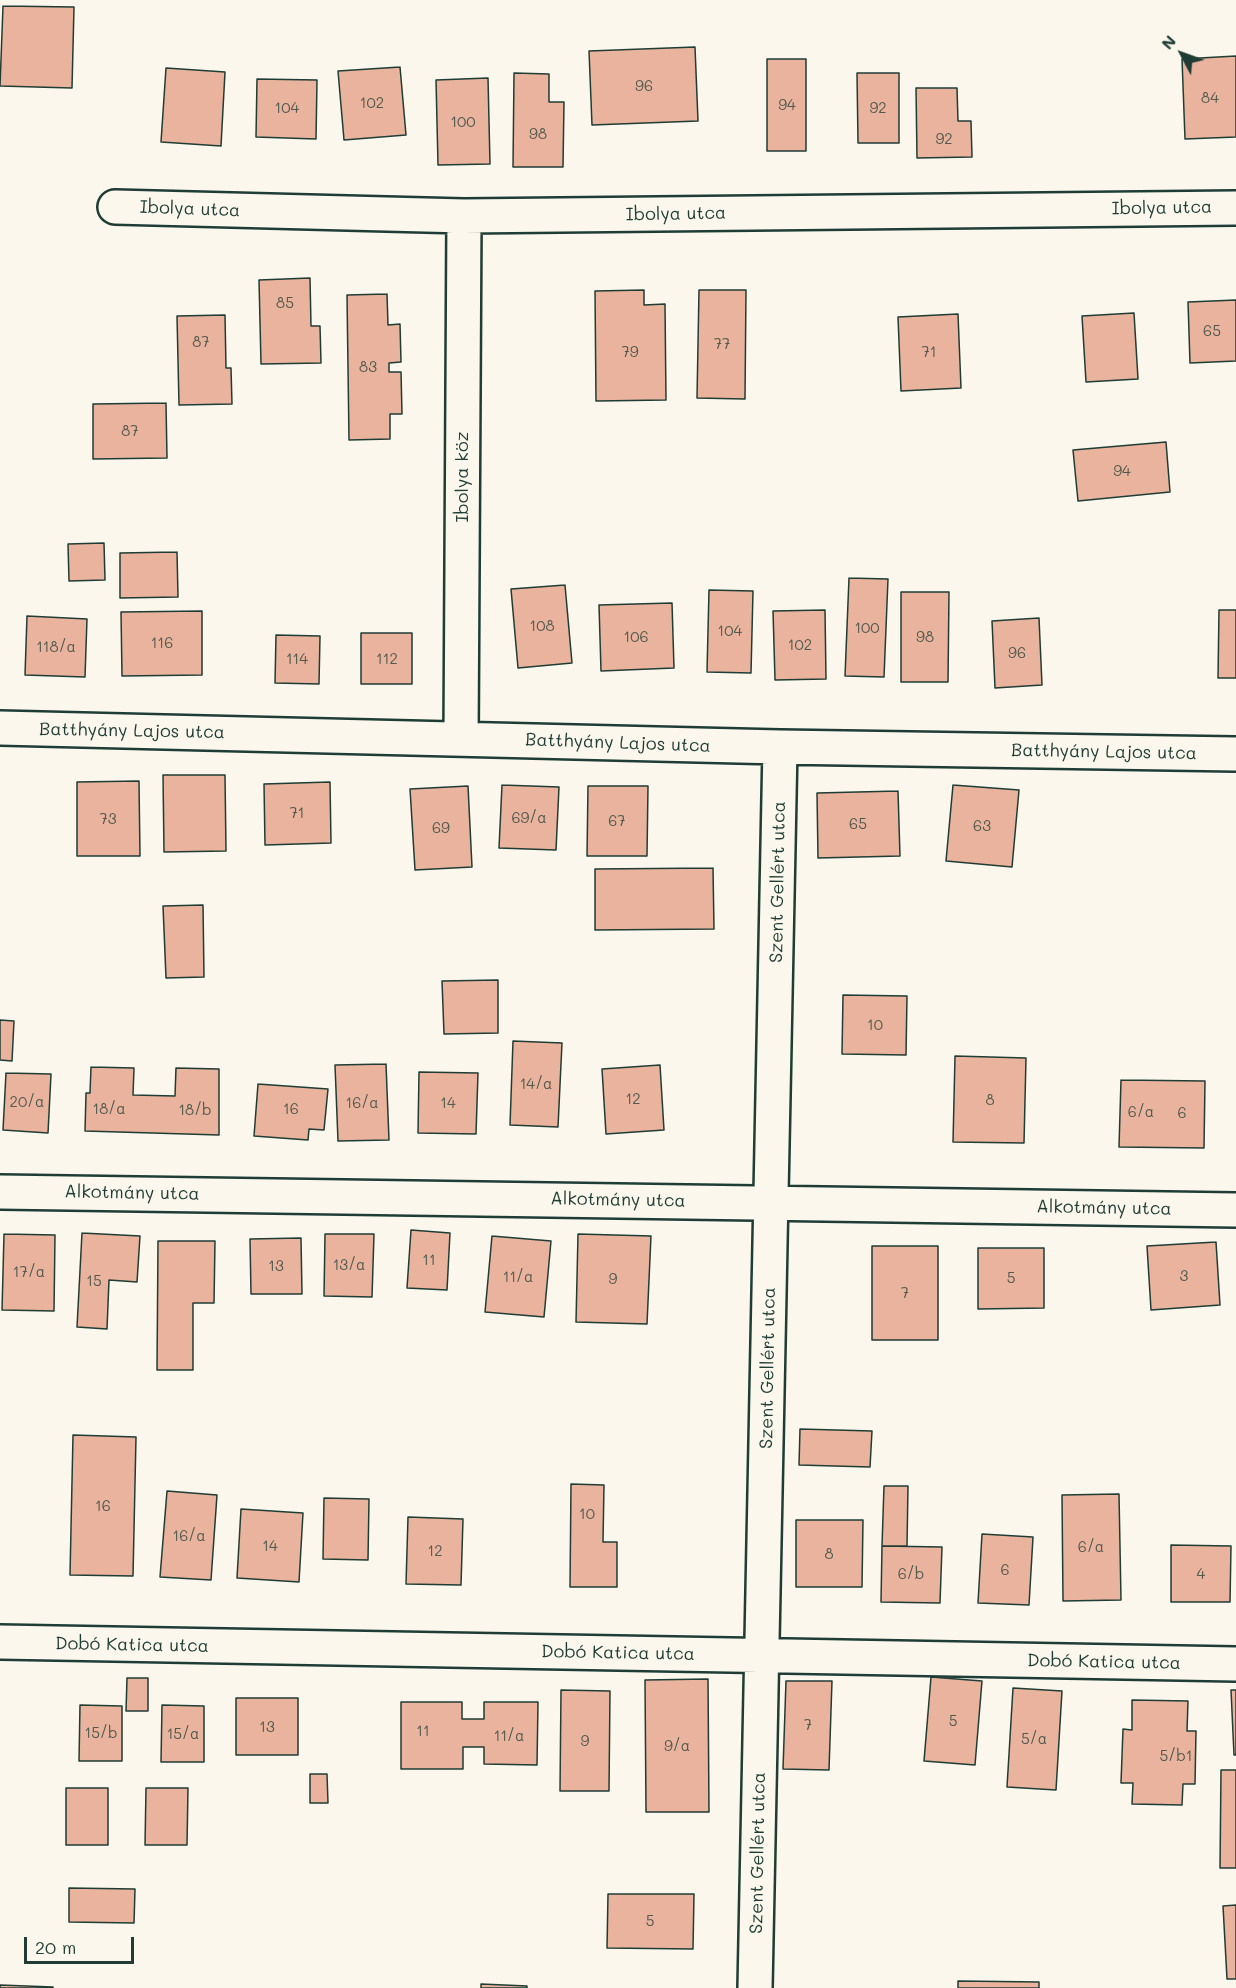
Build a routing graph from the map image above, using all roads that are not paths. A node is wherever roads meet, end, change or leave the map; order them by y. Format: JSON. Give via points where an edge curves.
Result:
{"nodes":[{"id":1,"x":115,"y":207,"type":"dead end"},
{"id":2,"x":1236,"y":208,"type":"edge"},
{"id":3,"x":464,"y":216,"type":"junction"},
{"id":4,"x":0,"y":728,"type":"edge"},
{"id":5,"x":461,"y":739,"type":"junction"},
{"id":6,"x":780,"y":747,"type":"junction"},
{"id":7,"x":1236,"y":754,"type":"edge"},
{"id":8,"x":0,"y":1192,"type":"edge"},
{"id":9,"x":771,"y":1202,"type":"junction"},
{"id":10,"x":1236,"y":1210,"type":"edge"},
{"id":11,"x":0,"y":1642,"type":"edge"},
{"id":12,"x":762,"y":1655,"type":"junction"},
{"id":13,"x":1236,"y":1664,"type":"edge"},
{"id":14,"x":755,"y":1988,"type":"edge"}],
"edges":[{"from":1,"to":3,"type":"street","name":"Ibolya utca"},
{"from":2,"to":3,"type":"street","name":"Ibolya utca"},
{"from":3,"to":5,"type":"street","name":"Ibolya köz"},
{"from":4,"to":5,"type":"street","name":"Batthyány Lajos utca"},
{"from":5,"to":6,"type":"street","name":"Batthyány Lajos utca"},
{"from":6,"to":7,"type":"street","name":"Batthyány Lajos utca"},
{"from":6,"to":9,"type":"street","name":"Szent Gellért utca"},
{"from":8,"to":9,"type":"street","name":"Alkotmány utca"},
{"from":9,"to":10,"type":"street","name":"Alkotmány utca"},
{"from":9,"to":12,"type":"street","name":"Szent Gellért utca"},
{"from":11,"to":12,"type":"street","name":"Dobó Katica utca"},
{"from":12,"to":13,"type":"street","name":"Dobó Katica utca"},
{"from":12,"to":14,"type":"street","name":"Szent Gellért utca"}]}
